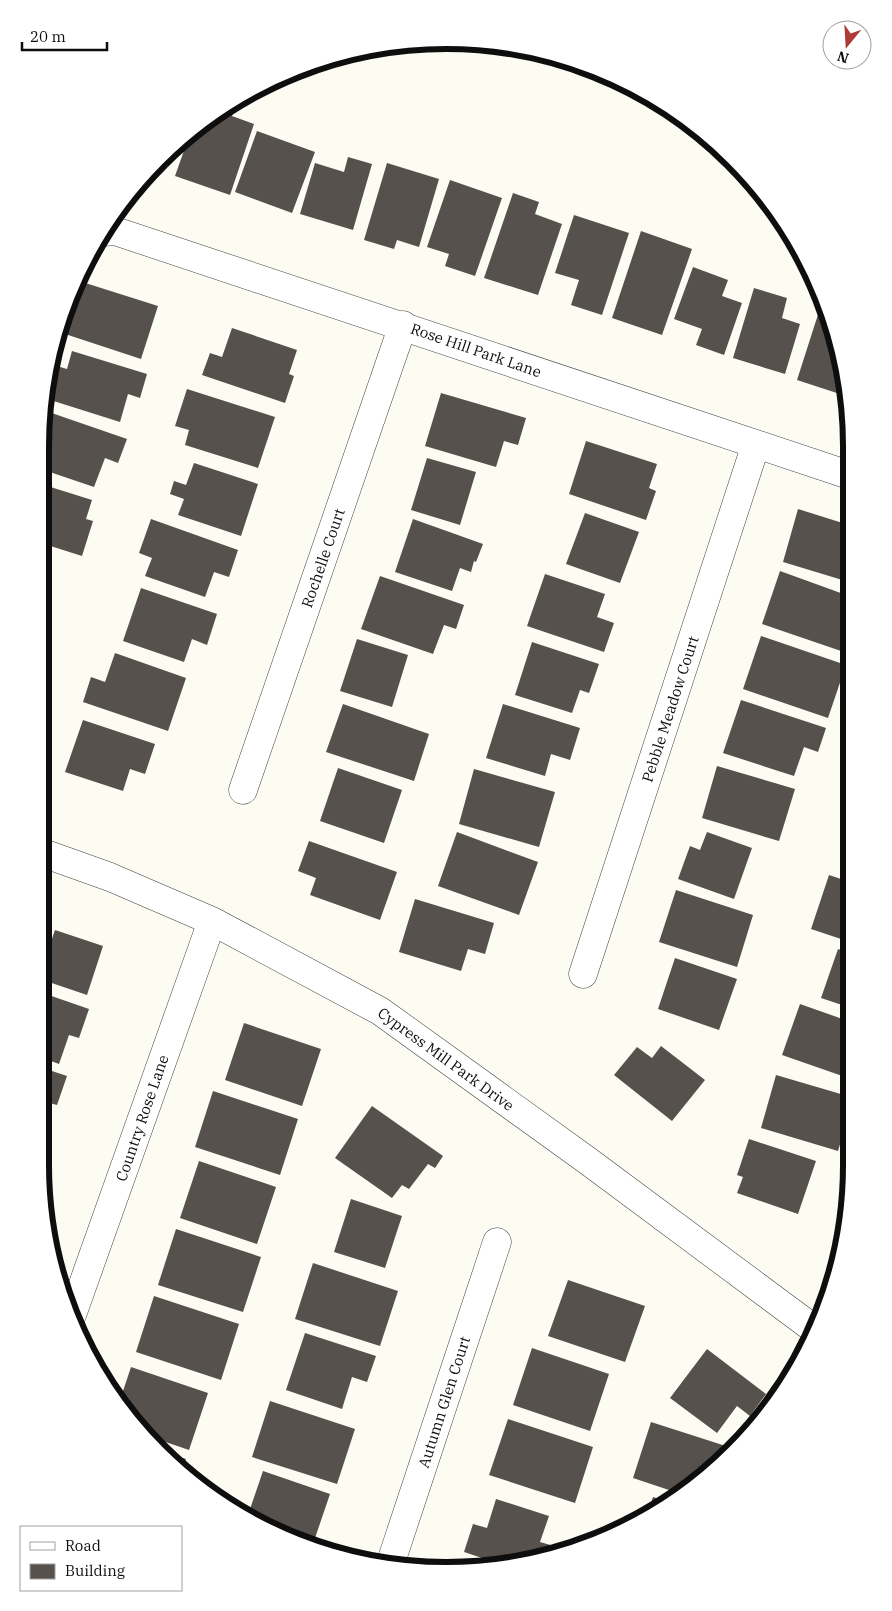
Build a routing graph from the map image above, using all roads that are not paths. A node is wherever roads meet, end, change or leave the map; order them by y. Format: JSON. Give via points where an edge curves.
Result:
{"nodes":[{"id":1,"x":112,"y":231,"type":"edge"},
{"id":2,"x":403,"y":326,"type":"junction"},
{"id":3,"x":756,"y":444,"type":"junction"},
{"id":4,"x":843,"y":473,"type":"edge"},
{"id":5,"x":243,"y":790,"type":"dead end"},
{"id":6,"x":49,"y":855,"type":"edge"},
{"id":7,"x":212,"y":921,"type":"junction"},
{"id":8,"x":583,"y":974,"type":"dead end"},
{"id":9,"x":496,"y":1242,"type":"dead end"},
{"id":10,"x":75,"y":1306,"type":"edge"},
{"id":11,"x":809,"y":1325,"type":"edge"},
{"id":12,"x":392,"y":1559,"type":"edge"}],
"edges":[{"from":1,"to":2,"type":"street","name":"Rose Hill Park Lane"},
{"from":2,"to":3,"type":"street","name":"Rose Hill Park Lane"},
{"from":2,"to":5,"type":"street","name":"Rochelle Court"},
{"from":3,"to":4,"type":"street","name":"Rose Hill Park Lane"},
{"from":3,"to":8,"type":"street","name":"Pebble Meadow Court"},
{"from":6,"to":7,"type":"street","name":"Cypress Mill Park Drive","via":[[110,877]]},
{"from":7,"to":10,"type":"street","name":"Country Rose Lane"},
{"from":7,"to":11,"type":"street","name":"Cypress Mill Park Drive","via":[[380,1010]]},
{"from":9,"to":12,"type":"street","name":"Autumn Glen Court"}]}
